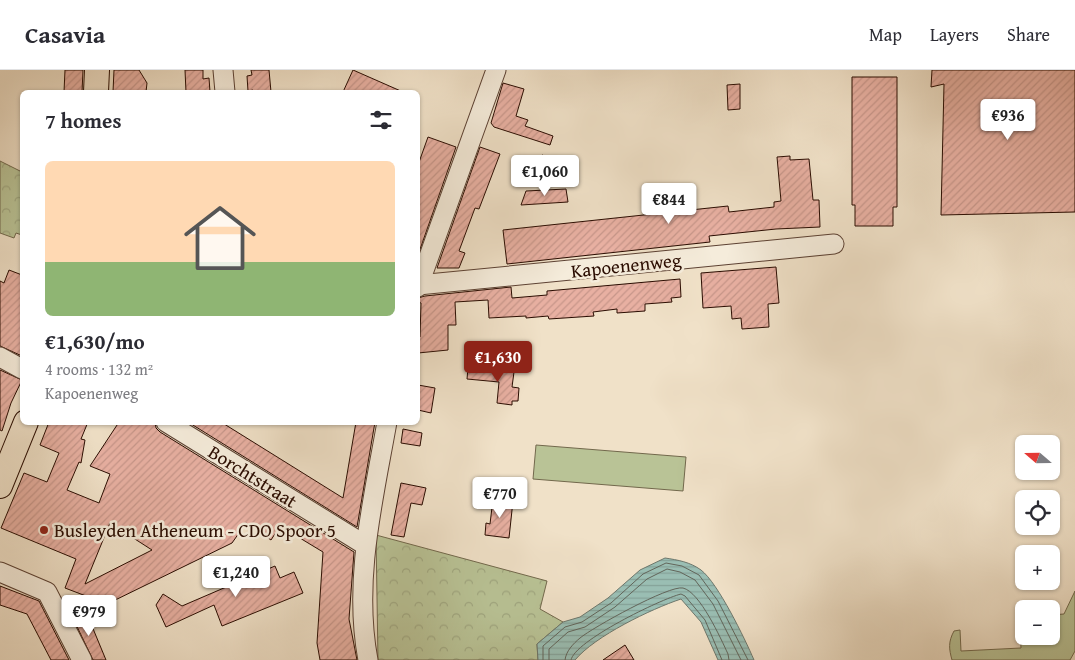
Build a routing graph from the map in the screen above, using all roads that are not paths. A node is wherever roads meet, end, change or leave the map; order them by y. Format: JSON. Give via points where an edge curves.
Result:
{"nodes":[{"id":1,"x":97,"y":70,"type":"edge"},
{"id":2,"x":223,"y":70,"type":"edge"},
{"id":3,"x":496,"y":70,"type":"edge"},
{"id":4,"x":96,"y":90,"type":"edge"},
{"id":5,"x":225,"y":90,"type":"edge"},
{"id":6,"x":834,"y":244,"type":"dead end"},
{"id":7,"x":420,"y":280,"type":"edge"},
{"id":8,"x":420,"y":286,"type":"edge"},
{"id":9,"x":0,"y":357,"type":"edge"},
{"id":10,"x":20,"y":368,"type":"edge"},
{"id":11,"x":25,"y":425,"type":"edge"},
{"id":12,"x":171,"y":425,"type":"edge"},
{"id":13,"x":386,"y":425,"type":"edge"},
{"id":14,"x":0,"y":486,"type":"edge"},
{"id":15,"x":365,"y":545,"type":"junction"},
{"id":16,"x":0,"y":572,"type":"edge"},
{"id":17,"x":82,"y":660,"type":"edge"},
{"id":18,"x":368,"y":660,"type":"edge"}],
"edges":[{"from":1,"to":4,"type":"main road"},
{"from":2,"to":5,"type":"street"},
{"from":3,"to":7,"type":"street"},
{"from":6,"to":8,"type":"street","name":"Kapoenenweg"},
{"from":9,"to":10,"type":"street"},
{"from":11,"to":14,"type":"main road"},
{"from":12,"to":15,"type":"street","name":"Borchtstraat"},
{"from":13,"to":15,"type":"street"},
{"from":15,"to":18,"type":"street","via":[[362,610]]},
{"from":16,"to":17,"type":"street","via":[[48,592]]}]}
